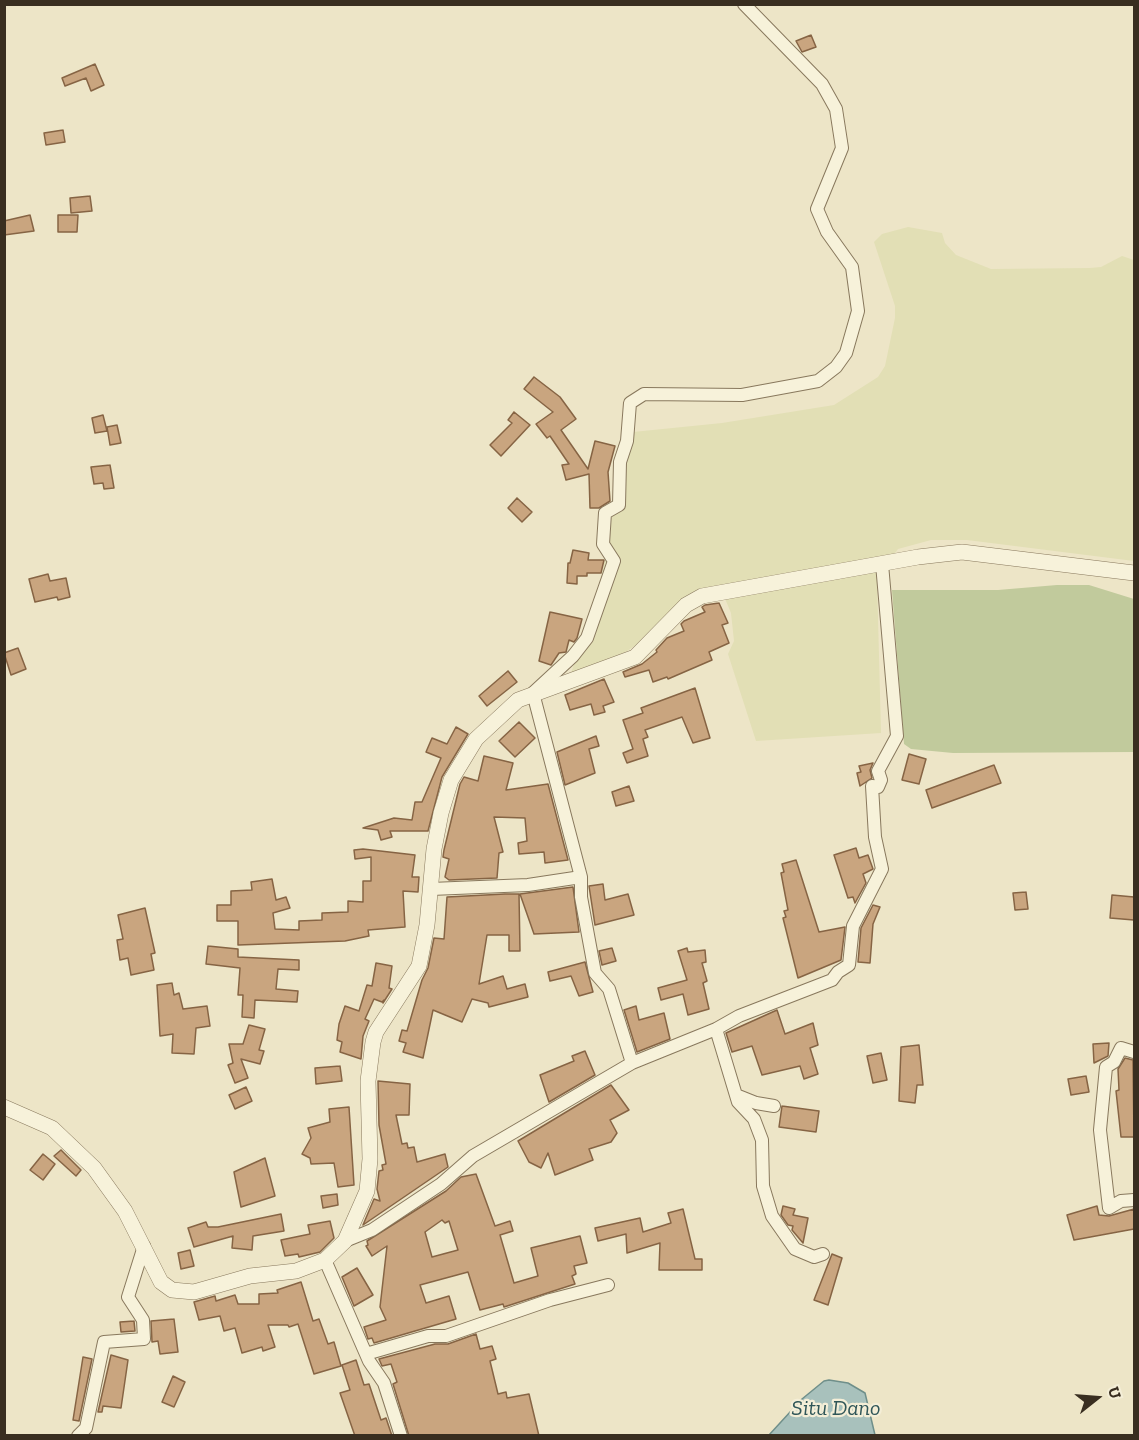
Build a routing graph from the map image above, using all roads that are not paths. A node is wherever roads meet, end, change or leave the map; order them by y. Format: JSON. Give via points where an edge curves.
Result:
{"nodes":[{"id":1,"x":744,"y":4,"type":"edge"},
{"id":2,"x":882,"y":564,"type":"junction"},
{"id":3,"x":1134,"y":573,"type":"edge"},
{"id":4,"x":533,"y":693,"type":"junction"},
{"id":5,"x":581,"y":877,"type":"junction"},
{"id":6,"x":431,"y":889,"type":"junction"},
{"id":7,"x":716,"y":1029,"type":"junction"},
{"id":8,"x":1134,"y":1052,"type":"edge"},
{"id":9,"x":632,"y":1063,"type":"junction"},
{"id":10,"x":736,"y":1095,"type":"junction"},
{"id":11,"x":774,"y":1106,"type":"dead end"},
{"id":12,"x":4,"y":1107,"type":"edge"},
{"id":13,"x":1134,"y":1200,"type":"edge"},
{"id":14,"x":345,"y":1241,"type":"junction"},
{"id":15,"x":144,"y":1246,"type":"junction"},
{"id":16,"x":823,"y":1254,"type":"dead end"},
{"id":17,"x":325,"y":1260,"type":"junction"},
{"id":18,"x":608,"y":1285,"type":"dead end"},
{"id":19,"x":366,"y":1354,"type":"junction"},
{"id":20,"x":78,"y":1436,"type":"edge"},
{"id":21,"x":401,"y":1436,"type":"edge"}],
"edges":[{"from":1,"to":4,"type":"street","via":[[822,84],[838,116],[842,148],[816,205],[826,229],[854,272],[858,311],[846,353],[830,373],[811,384],[742,395],[644,394],[630,403],[627,441],[620,462],[619,505],[605,513],[603,544],[614,561],[587,638]]},
{"from":2,"to":3,"type":"street","via":[[962,552]]},
{"from":2,"to":4,"type":"street","via":[[696,598],[635,657]]},
{"from":2,"to":7,"type":"street","via":[[897,736],[878,771],[878,787],[872,786],[875,837],[882,869],[853,926],[849,965],[832,980],[739,1016]]},
{"from":4,"to":5,"type":"street"},
{"from":4,"to":6,"type":"street","via":[[518,700],[481,733],[451,780],[441,813]]},
{"from":5,"to":6,"type":"street","via":[[528,885]]},
{"from":5,"to":9,"type":"street","via":[[595,973],[609,989]]},
{"from":6,"to":14,"type":"street","via":[[419,966],[373,1042],[368,1081],[367,1191]]},
{"from":7,"to":9,"type":"street"},
{"from":7,"to":10,"type":"street"},
{"from":8,"to":13,"type":"street","via":[[1121,1048],[1106,1067],[1100,1130],[1110,1208],[1121,1201]]},
{"from":9,"to":14,"type":"street","via":[[473,1156],[441,1184],[372,1230]]},
{"from":10,"to":11,"type":"street"},
{"from":10,"to":16,"type":"street","via":[[754,1119],[762,1140],[762,1186],[772,1216],[795,1249],[814,1257]]},
{"from":12,"to":15,"type":"street","via":[[64,1136],[109,1187]]},
{"from":14,"to":17,"type":"street"},
{"from":15,"to":17,"type":"street","via":[[161,1282],[172,1290],[194,1292],[250,1276],[296,1271]]},
{"from":15,"to":20,"type":"street","via":[[128,1297],[142,1320],[144,1339],[104,1342],[86,1428]]},
{"from":17,"to":19,"type":"street"},
{"from":18,"to":19,"type":"street","via":[[462,1331],[428,1336]]},
{"from":19,"to":21,"type":"street","via":[[384,1383]]}]}
